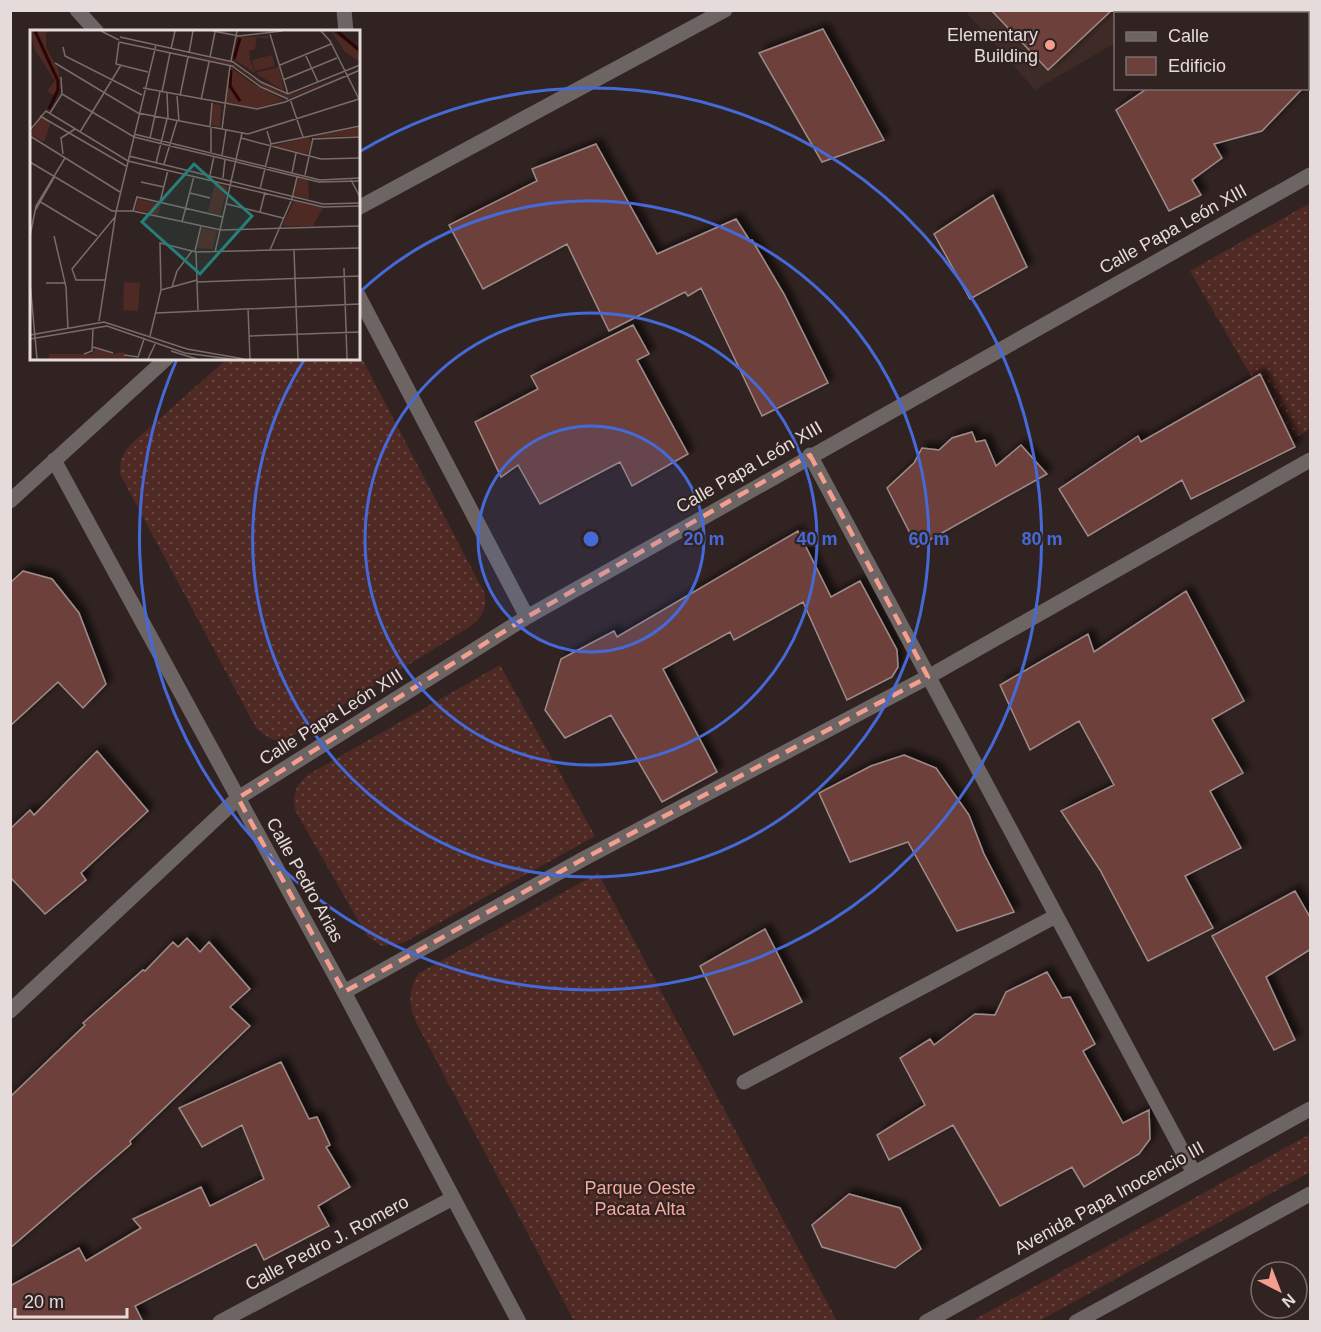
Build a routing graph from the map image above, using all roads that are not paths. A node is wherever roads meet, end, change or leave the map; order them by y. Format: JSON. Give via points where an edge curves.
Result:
{"nodes":[{"id":1,"x":77,"y":10,"type":"edge"},
{"id":2,"x":344,"y":10,"type":"edge"},
{"id":3,"x":725,"y":10,"type":"edge"},
{"id":4,"x":95,"y":30,"type":"edge"},
{"id":5,"x":346,"y":30,"type":"edge"},
{"id":6,"x":1311,"y":175,"type":"edge"},
{"id":7,"x":360,"y":207,"type":"edge"},
{"id":8,"x":360,"y":299,"type":"edge"},
{"id":9,"x":165,"y":360,"type":"edge"},
{"id":10,"x":810,"y":455,"type":"junction"},
{"id":11,"x":54,"y":460,"type":"junction"},
{"id":12,"x":1311,"y":460,"type":"edge"},
{"id":13,"x":10,"y":501,"type":"edge"},
{"id":14,"x":527,"y":617,"type":"junction"},
{"id":15,"x":928,"y":677,"type":"junction"},
{"id":16,"x":238,"y":798,"type":"junction"},
{"id":17,"x":1056,"y":916,"type":"junction"},
{"id":18,"x":344,"y":992,"type":"junction"},
{"id":19,"x":10,"y":1011,"type":"edge"},
{"id":20,"x":744,"y":1082,"type":"dead end"},
{"id":21,"x":1311,"y":1109,"type":"edge"},
{"id":22,"x":1194,"y":1173,"type":"junction"},
{"id":23,"x":1311,"y":1194,"type":"edge"},
{"id":24,"x":453,"y":1198,"type":"junction"},
{"id":25,"x":220,"y":1322,"type":"edge"},
{"id":26,"x":519,"y":1322,"type":"edge"},
{"id":27,"x":926,"y":1322,"type":"edge"},
{"id":28,"x":1076,"y":1322,"type":"edge"}],
"edges":[{"from":1,"to":4,"type":"street"},
{"from":2,"to":5,"type":"street"},
{"from":3,"to":7,"type":"street"},
{"from":6,"to":10,"type":"street","name":"Calle Papa León XIII"},
{"from":8,"to":14,"type":"street"},
{"from":9,"to":11,"type":"street"},
{"from":10,"to":14,"type":"street","name":"Calle Papa León XIII"},
{"from":10,"to":15,"type":"street"},
{"from":11,"to":13,"type":"street"},
{"from":11,"to":16,"type":"street","name":"Calle Pedro Arias"},
{"from":12,"to":15,"type":"street"},
{"from":14,"to":16,"type":"street","name":"Calle Papa León XIII"},
{"from":15,"to":17,"type":"street"},
{"from":15,"to":18,"type":"street","via":[[585,858]]},
{"from":16,"to":18,"type":"street","name":"Calle Pedro Arias"},
{"from":16,"to":19,"type":"street","name":"Calle Papa León XIII"},
{"from":17,"to":20,"type":"street"},
{"from":17,"to":22,"type":"street"},
{"from":18,"to":24,"type":"street","name":"Calle Pedro Arias"},
{"from":21,"to":22,"type":"street","name":"Avenida Papa Inocencio III"},
{"from":22,"to":27,"type":"street","name":"Avenida Papa Inocencio III"},
{"from":23,"to":28,"type":"street"},
{"from":24,"to":25,"type":"street","name":"Calle Pedro J. Romero"},
{"from":24,"to":26,"type":"street","name":"Calle Pedro Arias"}]}
